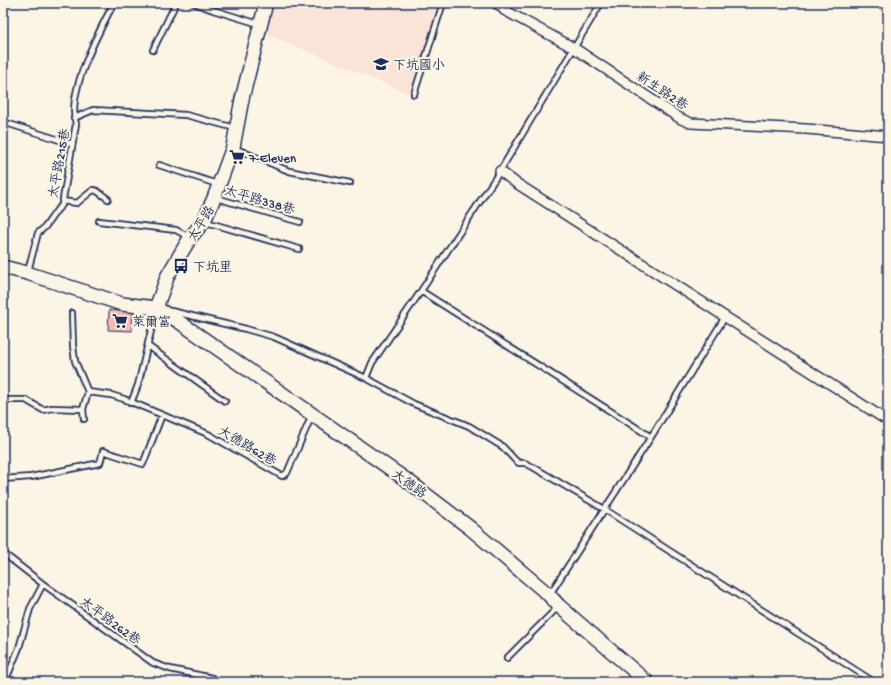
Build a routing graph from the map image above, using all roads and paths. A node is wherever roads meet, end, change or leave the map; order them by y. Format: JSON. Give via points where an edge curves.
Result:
{"nodes":[{"id":1,"x":114,"y":3,"type":"edge"},
{"id":2,"x":176,"y":3,"type":"edge"},
{"id":3,"x":194,"y":3,"type":"edge"},
{"id":4,"x":266,"y":3,"type":"edge"},
{"id":5,"x":443,"y":3,"type":"edge"},
{"id":6,"x":492,"y":3,"type":"edge"},
{"id":7,"x":601,"y":3,"type":"edge"},
{"id":8,"x":504,"y":10,"type":"joint"},
{"id":9,"x":261,"y":24,"type":"junction"},
{"id":10,"x":574,"y":48,"type":"junction"},
{"id":11,"x":153,"y":50,"type":"dead end"},
{"id":12,"x":414,"y":94,"type":"dead end"},
{"id":13,"x":74,"y":118,"type":"junction"},
{"id":14,"x":3,"y":122,"type":"edge"},
{"id":15,"x":236,"y":128,"type":"junction"},
{"id":16,"x":888,"y":136,"type":"edge"},
{"id":17,"x":72,"y":144,"type":"junction"},
{"id":18,"x":232,"y":147,"type":"junction"},
{"id":19,"x":158,"y":165,"type":"dead end"},
{"id":20,"x":500,"y":171,"type":"junction"},
{"id":21,"x":350,"y":183,"type":"dead end"},
{"id":22,"x":219,"y":185,"type":"junction"},
{"id":23,"x":214,"y":198,"type":"junction"},
{"id":24,"x":108,"y":199,"type":"dead end"},
{"id":25,"x":62,"y":201,"type":"junction"},
{"id":26,"x":99,"y":221,"type":"dead end"},
{"id":27,"x":204,"y":221,"type":"junction"},
{"id":28,"x":300,"y":222,"type":"dead end"},
{"id":29,"x":190,"y":238,"type":"junction"},
{"id":30,"x":299,"y":249,"type":"dead end"},
{"id":31,"x":3,"y":267,"type":"edge"},
{"id":32,"x":27,"y":273,"type":"junction"},
{"id":33,"x":422,"y":291,"type":"junction"},
{"id":34,"x":156,"y":308,"type":"junction"},
{"id":35,"x":72,"y":313,"type":"dead end"},
{"id":36,"x":725,"y":317,"type":"junction"},
{"id":37,"x":148,"y":346,"type":"junction"},
{"id":38,"x":366,"y":378,"type":"junction"},
{"id":39,"x":88,"y":392,"type":"junction"},
{"id":40,"x":3,"y":400,"type":"edge"},
{"id":41,"x":224,"y":401,"type":"dead end"},
{"id":42,"x":131,"y":403,"type":"junction"},
{"id":43,"x":83,"y":409,"type":"junction"},
{"id":44,"x":162,"y":415,"type":"junction"},
{"id":45,"x":312,"y":415,"type":"junction"},
{"id":46,"x":84,"y":419,"type":"dead end"},
{"id":47,"x":888,"y":421,"type":"edge"},
{"id":48,"x":651,"y":437,"type":"junction"},
{"id":49,"x":3,"y":479,"type":"edge"},
{"id":50,"x":604,"y":509,"type":"junction"},
{"id":51,"x":3,"y":553,"type":"edge"},
{"id":52,"x":43,"y":584,"type":"junction"},
{"id":53,"x":550,"y":595,"type":"junction"},
{"id":54,"x":559,"y":606,"type":"junction"},
{"id":55,"x":507,"y":658,"type":"dead end"},
{"id":56,"x":4,"y":679,"type":"edge"},
{"id":57,"x":218,"y":682,"type":"edge"},
{"id":58,"x":647,"y":682,"type":"edge"},
{"id":59,"x":874,"y":682,"type":"edge"}],
"edges":[{"from":1,"to":13,"type":"lane","name":"太平路215巷","via":[[97,34],[77,88]]},
{"from":2,"to":11,"type":"lane"},
{"from":3,"to":9,"type":"lane"},
{"from":4,"to":9,"type":"street","name":"太平路"},
{"from":5,"to":12,"type":"lane"},
{"from":6,"to":8,"type":"lane","name":"新生路2巷"},
{"from":7,"to":10,"type":"lane"},
{"from":8,"to":10,"type":"street","name":"新生路2巷"},
{"from":9,"to":15,"type":"street","name":"太平路"},
{"from":10,"to":16,"type":"street","name":"新生路2巷","via":[[691,123]]},
{"from":10,"to":20,"type":"lane"},
{"from":13,"to":15,"type":"lane","name":"太平路215巷","via":[[93,110],[186,115]]},
{"from":13,"to":17,"type":"lane","name":"太平路215巷","via":[[76,124]]},
{"from":14,"to":17,"type":"lane"},
{"from":15,"to":18,"type":"street","name":"太平路"},
{"from":17,"to":25,"type":"lane","name":"太平路215巷"},
{"from":18,"to":21,"type":"lane","via":[[289,171]]},
{"from":18,"to":22,"type":"street","name":"太平路"},
{"from":19,"to":22,"type":"lane"},
{"from":20,"to":33,"type":"lane"},
{"from":20,"to":36,"type":"street"},
{"from":22,"to":23,"type":"street","name":"太平路"},
{"from":23,"to":27,"type":"street","name":"太平路"},
{"from":23,"to":28,"type":"lane","name":"太平路338巷"},
{"from":24,"to":25,"type":"lane","via":[[93,190],[76,203]]},
{"from":25,"to":32,"type":"lane","name":"太平路215巷","via":[[62,205],[38,233]]},
{"from":26,"to":29,"type":"lane","via":[[176,230]]},
{"from":27,"to":29,"type":"street","name":"太平路"},
{"from":27,"to":30,"type":"lane"},
{"from":29,"to":34,"type":"street","name":"太平路","via":[[168,275]]},
{"from":31,"to":32,"type":"street"},
{"from":32,"to":34,"type":"street","via":[[122,304]]},
{"from":33,"to":38,"type":"lane","via":[[372,363]]},
{"from":33,"to":48,"type":"lane"},
{"from":34,"to":37,"type":"lane"},
{"from":34,"to":38,"type":"lane","via":[[274,337]]},
{"from":34,"to":45,"type":"street","name":"大德路"},
{"from":35,"to":39,"type":"lane","via":[[75,362]]},
{"from":36,"to":47,"type":"street"},
{"from":36,"to":48,"type":"lane"},
{"from":37,"to":41,"type":"lane"},
{"from":37,"to":42,"type":"lane"},
{"from":38,"to":50,"type":"lane","via":[[414,404],[469,426],[503,447],[515,460],[526,463]]},
{"from":39,"to":42,"type":"lane","via":[[111,395]]},
{"from":39,"to":43,"type":"lane"},
{"from":40,"to":43,"type":"lane","via":[[26,400],[43,410]]},
{"from":42,"to":44,"type":"lane"},
{"from":43,"to":46,"type":"lane"},
{"from":44,"to":45,"type":"lane","name":"大德路62巷","via":[[208,434],[282,476],[287,473]]},
{"from":44,"to":49,"type":"lane","via":[[143,464],[104,451],[100,463],[31,477]]},
{"from":45,"to":53,"type":"street","name":"大德路","via":[[457,518]]},
{"from":48,"to":50,"type":"lane"},
{"from":50,"to":53,"type":"lane"},
{"from":50,"to":59,"type":"lane"},
{"from":51,"to":52,"type":"lane","name":"太平路262巷"},
{"from":52,"to":56,"type":"lane","via":[[30,609],[19,648]]},
{"from":52,"to":57,"type":"lane","name":"太平路262巷","via":[[153,663],[212,678]]},
{"from":53,"to":54,"type":"street","name":"大德路"},
{"from":54,"to":55,"type":"lane"},
{"from":54,"to":58,"type":"street","name":"大德路"}]}
